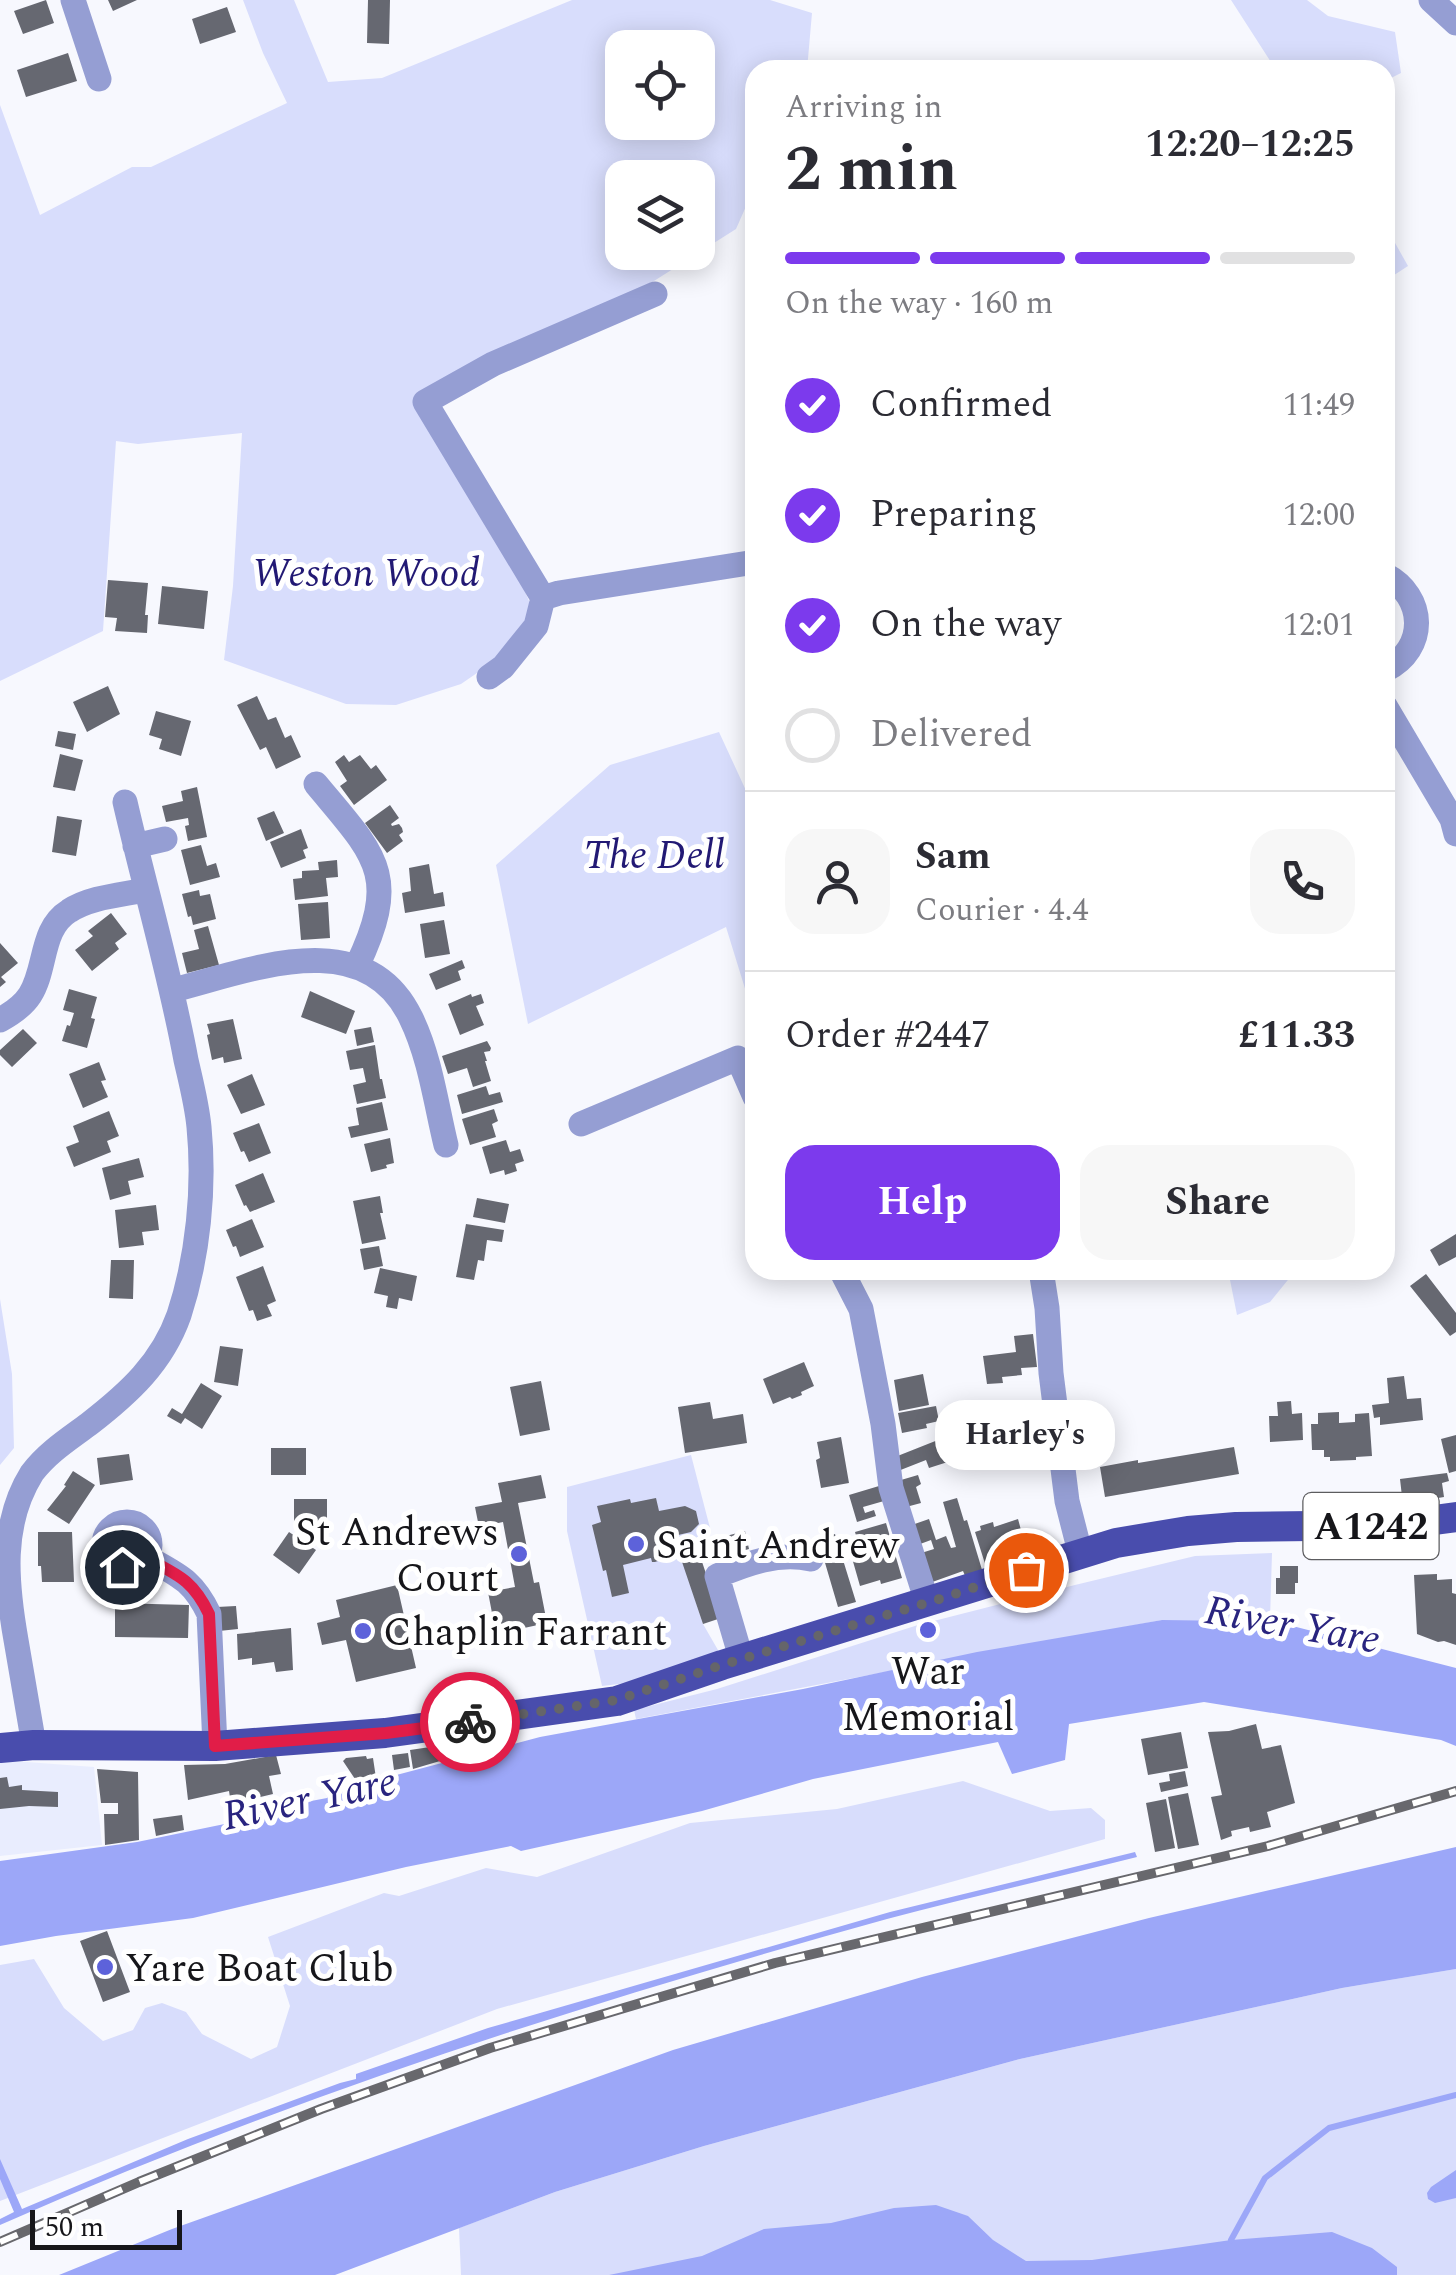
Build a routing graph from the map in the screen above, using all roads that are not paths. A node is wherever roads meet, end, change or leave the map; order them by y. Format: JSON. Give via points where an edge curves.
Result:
{"nodes":[{"id":1,"x":74,"y":0,"type":"edge"},
{"id":2,"x":1431,"y":0,"type":"edge"},
{"id":3,"x":1456,"y":22,"type":"edge"},
{"id":4,"x":99,"y":79,"type":"dead end"},
{"id":5,"x":655,"y":294,"type":"dead end"},
{"id":6,"x":745,"y":564,"type":"edge"},
{"id":7,"x":1395,"y":580,"type":"edge"},
{"id":8,"x":543,"y":598,"type":"junction"},
{"id":9,"x":1395,"y":665,"type":"edge"},
{"id":10,"x":489,"y":677,"type":"dead end"},
{"id":11,"x":1395,"y":723,"type":"edge"},
{"id":12,"x":316,"y":784,"type":"dead end"},
{"id":13,"x":125,"y":802,"type":"dead end"},
{"id":14,"x":1455,"y":830,"type":"edge"},
{"id":15,"x":165,"y":839,"type":"dead end"},
{"id":16,"x":135,"y":846,"type":"junction"},
{"id":17,"x":145,"y":890,"type":"junction"},
{"id":18,"x":357,"y":966,"type":"junction"},
{"id":19,"x":173,"y":990,"type":"junction"},
{"id":20,"x":0,"y":1020,"type":"edge"},
{"id":21,"x":745,"y":1074,"type":"edge"},
{"id":22,"x":580,"y":1124,"type":"dead end"},
{"id":23,"x":446,"y":1145,"type":"dead end"},
{"id":24,"x":846,"y":1280,"type":"edge"},
{"id":25,"x":1043,"y":1280,"type":"edge"},
{"id":26,"x":1456,"y":1517,"type":"edge"},
{"id":27,"x":1080,"y":1552,"type":"junction"},
{"id":28,"x":146,"y":1558,"type":"dead end"},
{"id":29,"x":811,"y":1559,"type":"dead end"},
{"id":30,"x":926,"y":1602,"type":"junction"},
{"id":31,"x":742,"y":1660,"type":"junction"},
{"id":32,"x":34,"y":1745,"type":"junction"},
{"id":33,"x":215,"y":1746,"type":"junction"},
{"id":34,"x":0,"y":1748,"type":"edge"}],
"edges":[{"from":1,"to":4,"type":"street"},
{"from":2,"to":3,"type":"street"},
{"from":5,"to":8,"type":"street","via":[[493,364],[425,402]]},
{"from":6,"to":8,"type":"street"},
{"from":7,"to":9,"type":"street","via":[[1411,598],[1416,617],[1415,637]]},
{"from":8,"to":10,"type":"street","via":[[536,626]]},
{"from":11,"to":14,"type":"street"},
{"from":12,"to":18,"type":"street","via":[[368,848],[378,872],[380,900]]},
{"from":13,"to":16,"type":"street"},
{"from":15,"to":16,"type":"street"},
{"from":16,"to":17,"type":"street"},
{"from":17,"to":19,"type":"street"},
{"from":17,"to":20,"type":"street","via":[[68,911],[55,923],[32,992]]},
{"from":18,"to":19,"type":"street","via":[[292,961]]},
{"from":18,"to":23,"type":"street","via":[[381,980],[411,1017]]},
{"from":19,"to":32,"type":"street","via":[[199,1126],[193,1253],[178,1316],[153,1366],[130,1392],[54,1448],[11,1512],[5,1576]]},
{"from":21,"to":22,"type":"street","via":[[738,1058]]},
{"from":24,"to":30,"type":"street","via":[[861,1309],[891,1488]]},
{"from":25,"to":27,"type":"street","via":[[1067,1501]]},
{"from":26,"to":27,"type":"main road","number":"A1242","via":[[1188,1531]]},
{"from":27,"to":30,"type":"main road","number":"A1242"},
{"from":28,"to":33,"type":"street","via":[[184,1578],[209,1614]]},
{"from":29,"to":31,"type":"street","via":[[715,1567]]},
{"from":30,"to":31,"type":"main road","number":"A1242"},
{"from":31,"to":33,"type":"main road","number":"A1242","via":[[617,1700],[386,1733]]},
{"from":32,"to":33,"type":"main road","number":"A1242"},
{"from":32,"to":34,"type":"main road","number":"A1242"}]}
